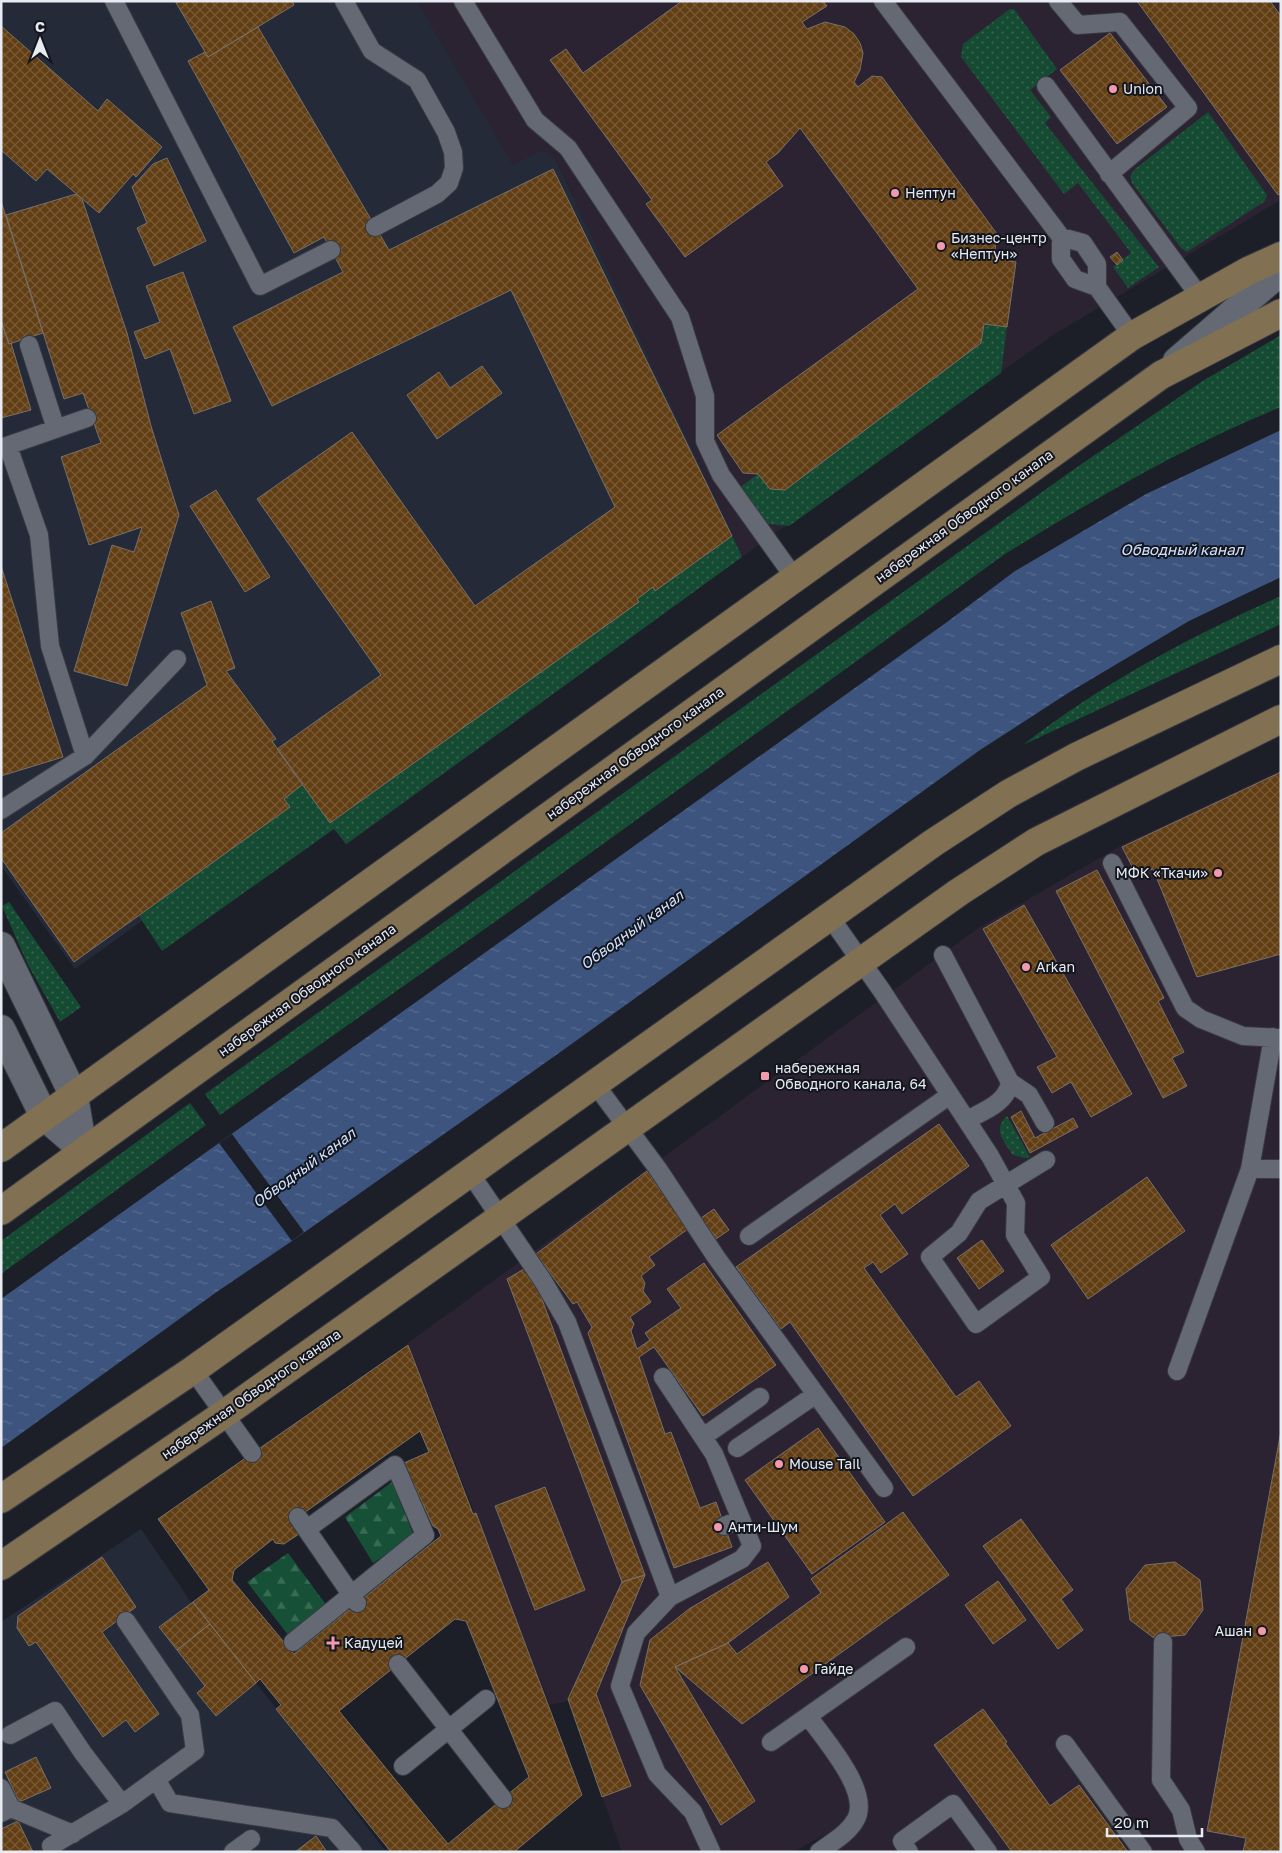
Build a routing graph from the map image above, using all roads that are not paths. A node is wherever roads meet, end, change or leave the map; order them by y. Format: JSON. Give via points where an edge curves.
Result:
{"nodes":[{"id":1,"x":114,"y":1,"type":"edge"},
{"id":2,"x":344,"y":1,"type":"edge"},
{"id":3,"x":463,"y":1,"type":"edge"},
{"id":4,"x":883,"y":1,"type":"edge"},
{"id":5,"x":1058,"y":1,"type":"edge"},
{"id":6,"x":1046,"y":86,"type":"dead end"},
{"id":7,"x":1109,"y":174,"type":"junction"},
{"id":8,"x":375,"y":227,"type":"dead end"},
{"id":9,"x":1061,"y":237,"type":"junction"},
{"id":10,"x":331,"y":250,"type":"dead end"},
{"id":11,"x":1281,"y":256,"type":"edge"},
{"id":12,"x":1281,"y":271,"type":"edge"},
{"id":13,"x":1096,"y":286,"type":"junction"},
{"id":14,"x":1200,"y":297,"type":"junction"},
{"id":15,"x":1281,"y":314,"type":"edge"},
{"id":16,"x":1132,"y":336,"type":"junction"},
{"id":17,"x":29,"y":345,"type":"dead end"},
{"id":18,"x":1161,"y":375,"type":"junction"},
{"id":19,"x":86,"y":418,"type":"dead end"},
{"id":20,"x":56,"y":429,"type":"junction"},
{"id":21,"x":4,"y":447,"type":"edge"},
{"id":22,"x":794,"y":577,"type":"junction"},
{"id":23,"x":176,"y":659,"type":"dead end"},
{"id":24,"x":1281,"y":659,"type":"edge"},
{"id":25,"x":1281,"y":719,"type":"edge"},
{"id":26,"x":86,"y":756,"type":"junction"},
{"id":27,"x":1,"y":810,"type":"edge"},
{"id":28,"x":1112,"y":863,"type":"dead end"},
{"id":29,"x":830,"y":917,"type":"junction"},
{"id":30,"x":1,"y":946,"type":"edge"},
{"id":31,"x":943,"y":954,"type":"dead end"},
{"id":32,"x":861,"y":961,"type":"junction"},
{"id":33,"x":1,"y":1029,"type":"edge"},
{"id":34,"x":1277,"y":1037,"type":"edge"},
{"id":35,"x":1010,"y":1082,"type":"junction"},
{"id":36,"x":595,"y":1084,"type":"junction"},
{"id":37,"x":950,"y":1095,"type":"junction"},
{"id":38,"x":74,"y":1096,"type":"junction"},
{"id":39,"x":44,"y":1116,"type":"junction"},
{"id":40,"x":967,"y":1120,"type":"junction"},
{"id":41,"x":1045,"y":1123,"type":"dead end"},
{"id":42,"x":627,"y":1128,"type":"junction"},
{"id":43,"x":1,"y":1148,"type":"edge"},
{"id":44,"x":83,"y":1150,"type":"junction"},
{"id":45,"x":1046,"y":1160,"type":"dead end"},
{"id":46,"x":1250,"y":1169,"type":"junction"},
{"id":47,"x":1281,"y":1169,"type":"edge"},
{"id":48,"x":470,"y":1174,"type":"junction"},
{"id":49,"x":1006,"y":1185,"type":"junction"},
{"id":50,"x":1,"y":1211,"type":"edge"},
{"id":51,"x":501,"y":1218,"type":"junction"},
{"id":52,"x":749,"y":1236,"type":"dead end"},
{"id":53,"x":193,"y":1370,"type":"junction"},
{"id":54,"x":1178,"y":1371,"type":"dead end"},
{"id":55,"x":663,"y":1376,"type":"dead end"},
{"id":56,"x":815,"y":1395,"type":"junction"},
{"id":57,"x":760,"y":1397,"type":"dead end"},
{"id":58,"x":224,"y":1414,"type":"junction"},
{"id":59,"x":703,"y":1437,"type":"junction"},
{"id":60,"x":737,"y":1448,"type":"dead end"},
{"id":61,"x":252,"y":1453,"type":"dead end"},
{"id":62,"x":884,"y":1488,"type":"dead end"},
{"id":63,"x":1,"y":1499,"type":"edge"},
{"id":64,"x":741,"y":1519,"type":"junction"},
{"id":65,"x":724,"y":1526,"type":"dead end"},
{"id":66,"x":1,"y":1566,"type":"edge"},
{"id":67,"x":670,"y":1597,"type":"junction"},
{"id":68,"x":354,"y":1599,"type":"junction"},
{"id":69,"x":126,"y":1622,"type":"dead end"},
{"id":70,"x":293,"y":1642,"type":"dead end"},
{"id":71,"x":1163,"y":1642,"type":"dead end"},
{"id":72,"x":906,"y":1647,"type":"dead end"},
{"id":73,"x":398,"y":1664,"type":"dead end"},
{"id":74,"x":486,"y":1699,"type":"dead end"},
{"id":75,"x":808,"y":1716,"type":"junction"},
{"id":76,"x":449,"y":1729,"type":"junction"},
{"id":77,"x":10,"y":1735,"type":"dead end"},
{"id":78,"x":771,"y":1742,"type":"dead end"},
{"id":79,"x":1065,"y":1744,"type":"dead end"},
{"id":80,"x":402,"y":1766,"type":"dead end"},
{"id":81,"x":156,"y":1780,"type":"junction"},
{"id":82,"x":1,"y":1788,"type":"edge"},
{"id":83,"x":503,"y":1798,"type":"dead end"},
{"id":84,"x":122,"y":1804,"type":"junction"},
{"id":85,"x":6,"y":1811,"type":"edge"},
{"id":86,"x":73,"y":1834,"type":"junction"},
{"id":87,"x":251,"y":1839,"type":"dead end"},
{"id":88,"x":51,"y":1846,"type":"dead end"},
{"id":89,"x":711,"y":1851,"type":"edge"},
{"id":90,"x":232,"y":1852,"type":"edge"},
{"id":91,"x":353,"y":1852,"type":"edge"},
{"id":92,"x":819,"y":1852,"type":"edge"},
{"id":93,"x":909,"y":1852,"type":"edge"},
{"id":94,"x":988,"y":1852,"type":"edge"},
{"id":95,"x":1143,"y":1852,"type":"edge"},
{"id":96,"x":1196,"y":1852,"type":"edge"}],
"edges":[{"from":1,"to":10,"type":"lane","via":[[260,286]]},
{"from":2,"to":8,"type":"lane","via":[[372,51],[417,80],[446,132],[453,152],[454,168],[449,183],[437,194]]},
{"from":3,"to":22,"type":"lane","via":[[535,120],[568,148],[680,317],[705,396],[705,441],[722,475]]},
{"from":4,"to":9,"type":"lane"},
{"from":5,"to":7,"type":"lane","via":[[1078,25],[1120,22],[1188,108]]},
{"from":6,"to":7,"type":"lane"},
{"from":7,"to":14,"type":"lane"},
{"from":9,"to":13,"type":"lane","via":[[1061,260],[1075,279]]},
{"from":9,"to":13,"type":"lane","via":[[1083,243],[1097,264]]},
{"from":11,"to":14,"type":"main road"},
{"from":12,"to":18,"type":"street"},
{"from":13,"to":16,"type":"lane"},
{"from":14,"to":16,"type":"main road"},
{"from":15,"to":18,"type":"main road","name":"набережная Обводного канала"},
{"from":16,"to":22,"type":"main road"},
{"from":17,"to":20,"type":"lane"},
{"from":18,"to":44,"type":"main road","name":"набережная Обводного канала"},
{"from":19,"to":20,"type":"lane"},
{"from":20,"to":21,"type":"lane"},
{"from":21,"to":26,"type":"lane","via":[[39,535],[50,646]]},
{"from":22,"to":38,"type":"main road"},
{"from":23,"to":26,"type":"lane"},
{"from":24,"to":29,"type":"main road","via":[[1076,757],[1008,794]]},
{"from":25,"to":32,"type":"main road","name":"набережная Обводного канала","via":[[1036,842]]},
{"from":26,"to":27,"type":"lane"},
{"from":28,"to":34,"type":"lane","via":[[1185,1008],[1201,1019],[1243,1036]]},
{"from":29,"to":32,"type":"lane"},
{"from":29,"to":36,"type":"main road"},
{"from":30,"to":38,"type":"street"},
{"from":31,"to":35,"type":"lane"},
{"from":32,"to":37,"type":"lane"},
{"from":32,"to":42,"type":"main road","name":"набережная Обводного канала"},
{"from":33,"to":39,"type":"street"},
{"from":34,"to":46,"type":"lane"},
{"from":35,"to":40,"type":"lane","via":[[1008,1092],[999,1102]]},
{"from":35,"to":41,"type":"lane","via":[[1029,1095]]},
{"from":36,"to":42,"type":"lane"},
{"from":36,"to":48,"type":"main road"},
{"from":37,"to":40,"type":"lane"},
{"from":37,"to":52,"type":"lane"},
{"from":38,"to":39,"type":"main road"},
{"from":38,"to":44,"type":"street"},
{"from":39,"to":43,"type":"main road"},
{"from":39,"to":44,"type":"street"},
{"from":40,"to":49,"type":"lane"},
{"from":42,"to":51,"type":"main road","name":"набережная Обводного канала"},
{"from":42,"to":56,"type":"lane"},
{"from":44,"to":50,"type":"main road","name":"набережная Обводного канала"},
{"from":45,"to":49,"type":"lane"},
{"from":46,"to":47,"type":"lane"},
{"from":46,"to":54,"type":"lane"},
{"from":48,"to":51,"type":"lane"},
{"from":48,"to":53,"type":"main road"},
{"from":49,"to":49,"type":"lane","via":[[1016,1203],[1015,1235],[1041,1277],[976,1324],[930,1257],[959,1233],[979,1201]]},
{"from":51,"to":58,"type":"main road","name":"набережная Обводного канала"},
{"from":51,"to":67,"type":"lane","via":[[566,1322]]},
{"from":53,"to":58,"type":"lane"},
{"from":53,"to":63,"type":"main road"},
{"from":55,"to":59,"type":"lane"},
{"from":56,"to":60,"type":"lane"},
{"from":56,"to":62,"type":"lane"},
{"from":57,"to":59,"type":"lane"},
{"from":58,"to":61,"type":"lane"},
{"from":58,"to":66,"type":"main road","name":"набережная Обводного канала"},
{"from":59,"to":64,"type":"lane","via":[[714,1454]]},
{"from":64,"to":65,"type":"lane"},
{"from":64,"to":67,"type":"lane","via":[[752,1546],[742,1559]]},
{"from":67,"to":89,"type":"lane","via":[[636,1633],[620,1686],[657,1774],[693,1812]]},
{"from":68,"to":68,"type":"lane","via":[[302,1523],[394,1465],[425,1534]]},
{"from":68,"to":70,"type":"lane"},
{"from":69,"to":81,"type":"lane","via":[[190,1715],[195,1751]]},
{"from":71,"to":96,"type":"lane","via":[[1162,1780],[1181,1810],[1188,1839]]},
{"from":72,"to":75,"type":"lane"},
{"from":73,"to":76,"type":"lane"},
{"from":74,"to":76,"type":"lane"},
{"from":75,"to":78,"type":"lane"},
{"from":75,"to":92,"type":"lane","via":[[858,1790],[857,1818],[848,1831]]},
{"from":76,"to":80,"type":"lane"},
{"from":76,"to":83,"type":"lane"},
{"from":77,"to":84,"type":"lane","via":[[55,1710]]},
{"from":79,"to":95,"type":"lane"},
{"from":81,"to":84,"type":"lane"},
{"from":81,"to":91,"type":"lane","via":[[170,1803],[332,1828]]},
{"from":82,"to":85,"type":"lane"},
{"from":84,"to":86,"type":"lane"},
{"from":85,"to":86,"type":"lane"},
{"from":86,"to":88,"type":"lane"},
{"from":87,"to":90,"type":"lane"},
{"from":93,"to":94,"type":"lane","via":[[902,1842],[953,1804]]}]}
